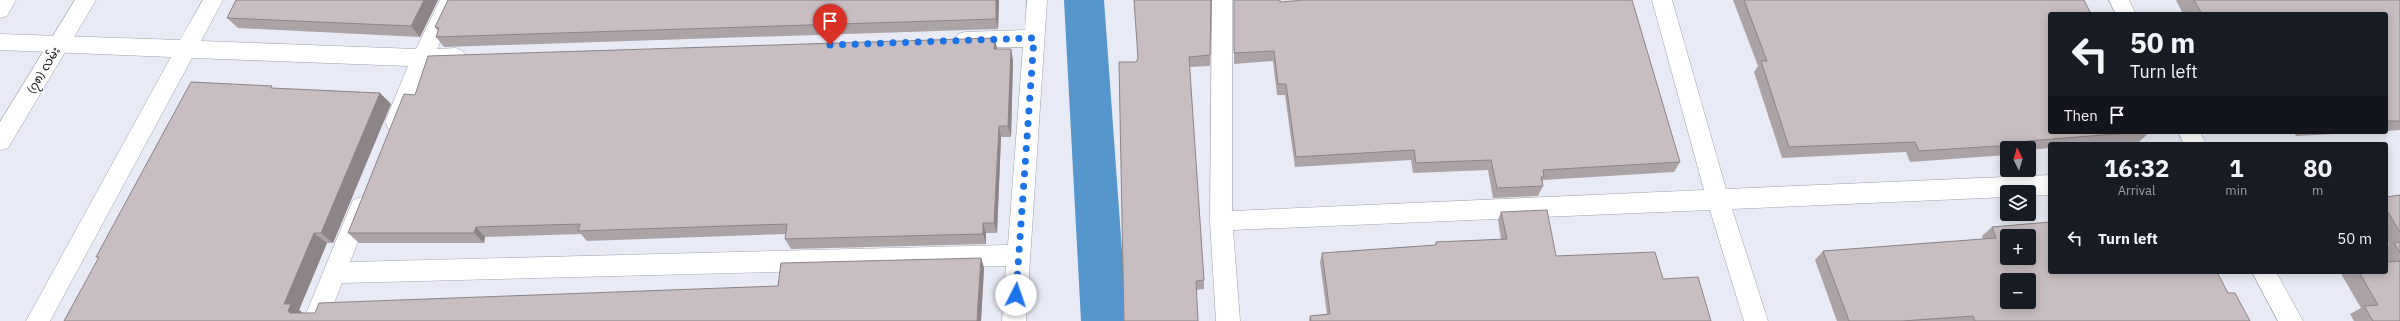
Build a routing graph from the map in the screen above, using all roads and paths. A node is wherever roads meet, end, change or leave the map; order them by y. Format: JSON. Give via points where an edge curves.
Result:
{"nodes":[{"id":1,"x":6,"y":0,"type":"edge"},
{"id":2,"x":86,"y":0,"type":"edge"},
{"id":3,"x":212,"y":0,"type":"edge"},
{"id":4,"x":450,"y":0,"type":"edge"},
{"id":5,"x":1037,"y":0,"type":"edge"},
{"id":6,"x":1222,"y":0,"type":"edge"},
{"id":7,"x":1662,"y":0,"type":"edge"},
{"id":8,"x":2119,"y":0,"type":"edge"},
{"id":9,"x":0,"y":10,"type":"edge"},
{"id":10,"x":2125,"y":12,"type":"edge"},
{"id":11,"x":1034,"y":38,"type":"junction"},
{"id":12,"x":947,"y":41,"type":"edge"},
{"id":13,"x":0,"y":42,"type":"edge"},
{"id":14,"x":59,"y":44,"type":"junction"},
{"id":15,"x":186,"y":50,"type":"junction"},
{"id":16,"x":478,"y":56,"type":"edge"},
{"id":17,"x":422,"y":58,"type":"junction"},
{"id":18,"x":0,"y":141,"type":"edge"},
{"id":19,"x":387,"y":144,"type":"edge"},
{"id":20,"x":2048,"y":185,"type":"edge"},
{"id":21,"x":369,"y":187,"type":"edge"},
{"id":22,"x":1718,"y":200,"type":"junction"},
{"id":23,"x":1221,"y":221,"type":"junction"},
{"id":24,"x":1018,"y":255,"type":"junction"},
{"id":25,"x":334,"y":273,"type":"junction"},
{"id":26,"x":2265,"y":274,"type":"edge"},
{"id":27,"x":38,"y":321,"type":"edge"},
{"id":28,"x":315,"y":321,"type":"edge"},
{"id":29,"x":1014,"y":321,"type":"edge"},
{"id":30,"x":1228,"y":321,"type":"edge"},
{"id":31,"x":1756,"y":321,"type":"edge"},
{"id":32,"x":2290,"y":321,"type":"edge"}],
"edges":[{"from":1,"to":9,"type":"street"},
{"from":2,"to":14,"type":"street","name":"(၇၈) လမ်း"},
{"from":3,"to":15,"type":"street"},
{"from":4,"to":17,"type":"street"},
{"from":5,"to":11,"type":"street"},
{"from":6,"to":23,"type":"street"},
{"from":7,"to":22,"type":"street"},
{"from":8,"to":10,"type":"street"},
{"from":11,"to":12,"type":"street"},
{"from":11,"to":24,"type":"street"},
{"from":13,"to":14,"type":"street"},
{"from":14,"to":15,"type":"street"},
{"from":14,"to":18,"type":"street","name":"(၇၈) လမ်း"},
{"from":15,"to":17,"type":"street"},
{"from":15,"to":27,"type":"street"},
{"from":16,"to":17,"type":"street"},
{"from":17,"to":19,"type":"street"},
{"from":20,"to":22,"type":"street"},
{"from":21,"to":25,"type":"street"},
{"from":22,"to":23,"type":"street"},
{"from":22,"to":31,"type":"street"},
{"from":23,"to":30,"type":"street"},
{"from":24,"to":25,"type":"street"},
{"from":24,"to":29,"type":"street"},
{"from":25,"to":28,"type":"street"},
{"from":26,"to":32,"type":"street"}]}
